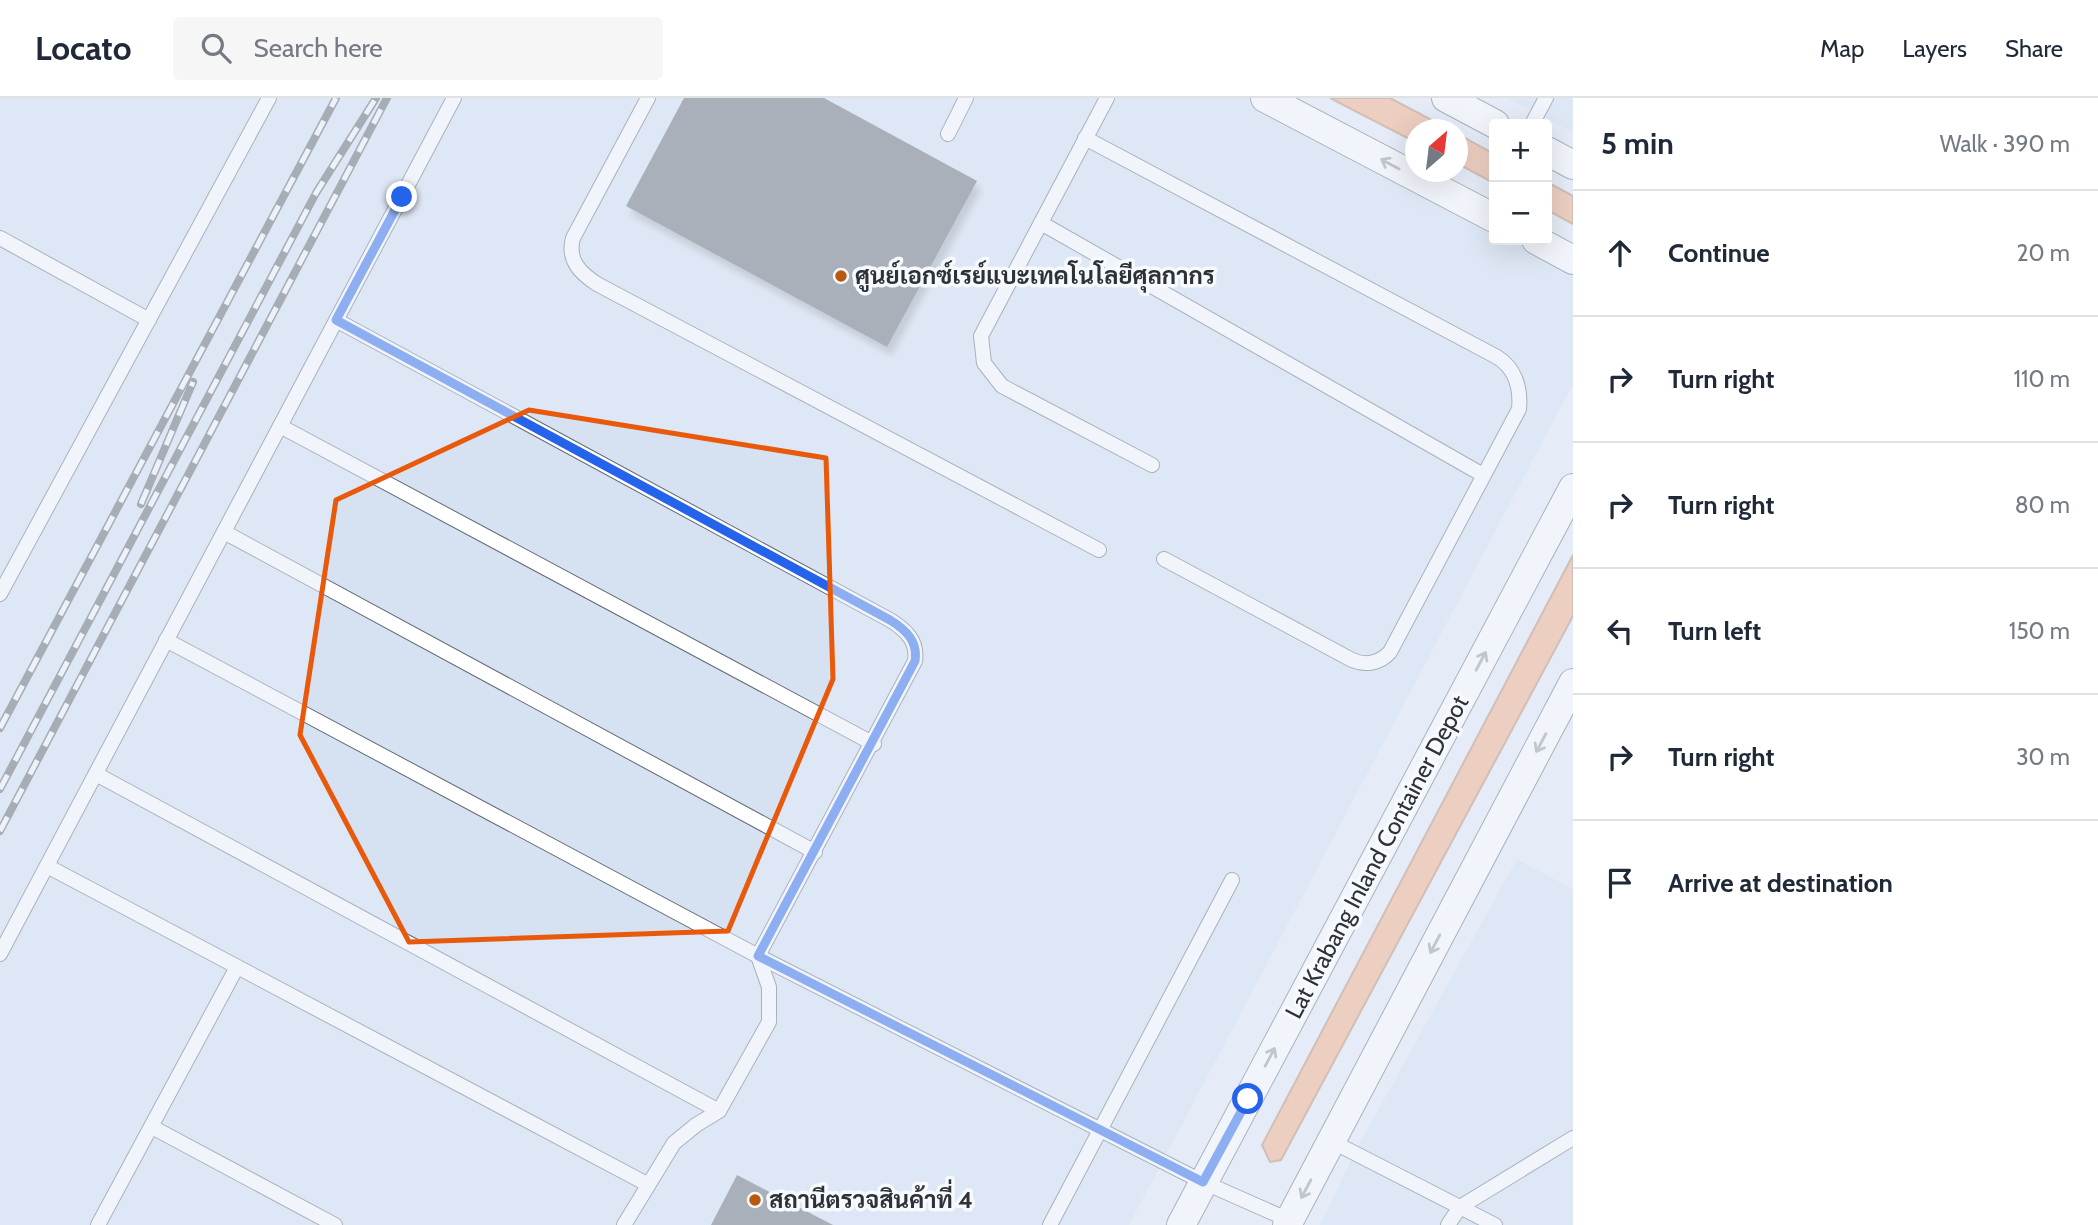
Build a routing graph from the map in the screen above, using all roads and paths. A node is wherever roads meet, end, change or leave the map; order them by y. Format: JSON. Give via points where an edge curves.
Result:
{"nodes":[{"id":1,"x":269,"y":98,"type":"edge"},
{"id":2,"x":454,"y":98,"type":"edge"},
{"id":3,"x":648,"y":98,"type":"edge"},
{"id":4,"x":966,"y":98,"type":"edge"},
{"id":5,"x":1107,"y":98,"type":"edge"},
{"id":6,"x":1265,"y":98,"type":"edge"},
{"id":7,"x":1446,"y":98,"type":"edge"},
{"id":8,"x":1546,"y":98,"type":"edge"},
{"id":9,"x":1535,"y":119,"type":"edge"},
{"id":10,"x":1489,"y":121,"type":"edge"},
{"id":11,"x":948,"y":134,"type":"dead end"},
{"id":12,"x":1085,"y":138,"type":"junction"},
{"id":13,"x":1552,"y":154,"type":"edge"},
{"id":14,"x":1573,"y":165,"type":"edge"},
{"id":15,"x":1489,"y":215,"type":"edge"},
{"id":16,"x":1041,"y":223,"type":"junction"},
{"id":17,"x":0,"y":238,"type":"edge"},
{"id":18,"x":1545,"y":245,"type":"edge"},
{"id":19,"x":1573,"y":260,"type":"edge"},
{"id":20,"x":149,"y":320,"type":"junction"},
{"id":21,"x":336,"y":320,"type":"junction"},
{"id":22,"x":280,"y":426,"type":"junction"},
{"id":23,"x":1152,"y":465,"type":"dead end"},
{"id":24,"x":1483,"y":475,"type":"junction"},
{"id":25,"x":1573,"y":488,"type":"edge"},
{"id":26,"x":224,"y":532,"type":"junction"},
{"id":27,"x":1099,"y":550,"type":"dead end"},
{"id":28,"x":1164,"y":559,"type":"dead end"},
{"id":29,"x":5,"y":571,"type":"edge"},
{"id":30,"x":0,"y":594,"type":"edge"},
{"id":31,"x":166,"y":640,"type":"junction"},
{"id":32,"x":1573,"y":682,"type":"edge"},
{"id":33,"x":874,"y":744,"type":"junction"},
{"id":34,"x":96,"y":774,"type":"junction"},
{"id":35,"x":815,"y":852,"type":"junction"},
{"id":36,"x":47,"y":866,"type":"junction"},
{"id":37,"x":1232,"y":880,"type":"dead end"},
{"id":38,"x":0,"y":954,"type":"edge"},
{"id":39,"x":758,"y":956,"type":"junction"},
{"id":40,"x":237,"y":967,"type":"junction"},
{"id":41,"x":719,"y":1111,"type":"junction"},
{"id":42,"x":152,"y":1127,"type":"junction"},
{"id":43,"x":1101,"y":1129,"type":"junction"},
{"id":44,"x":1573,"y":1138,"type":"edge"},
{"id":45,"x":1331,"y":1141,"type":"junction"},
{"id":46,"x":1203,"y":1182,"type":"junction"},
{"id":47,"x":648,"y":1184,"type":"junction"},
{"id":48,"x":1460,"y":1207,"type":"junction"},
{"id":49,"x":1288,"y":1223,"type":"edge"},
{"id":50,"x":99,"y":1225,"type":"edge"},
{"id":51,"x":335,"y":1225,"type":"edge"},
{"id":52,"x":624,"y":1225,"type":"edge"},
{"id":53,"x":1050,"y":1225,"type":"edge"},
{"id":54,"x":1181,"y":1225,"type":"edge"},
{"id":55,"x":1448,"y":1225,"type":"edge"},
{"id":56,"x":1495,"y":1225,"type":"edge"}],
"edges":[{"from":1,"to":20,"type":"lane"},
{"from":2,"to":21,"type":"lane"},
{"from":3,"to":27,"type":"lane","via":[[573,238],[572,256],[579,270],[597,284]]},
{"from":4,"to":11,"type":"lane"},
{"from":5,"to":12,"type":"lane"},
{"from":15,"to":6,"type":"street","one_way":true},
{"from":7,"to":10,"type":"street"},
{"from":8,"to":9,"type":"lane"},
{"from":12,"to":16,"type":"lane"},
{"from":12,"to":24,"type":"lane","via":[[1503,360],[1518,387],[1519,409]]},
{"from":13,"to":14,"type":"street"},
{"from":16,"to":23,"type":"lane","via":[[981,336],[984,363],[1002,386]]},
{"from":16,"to":24,"type":"lane"},
{"from":17,"to":20,"type":"lane"},
{"from":18,"to":19,"type":"street"},
{"from":20,"to":29,"type":"lane"},
{"from":21,"to":22,"type":"lane"},
{"from":21,"to":33,"type":"lane","via":[[901,626],[911,637],[915,661]]},
{"from":22,"to":26,"type":"lane"},
{"from":22,"to":33,"type":"lane"},
{"from":24,"to":28,"type":"lane","via":[[1390,652],[1379,661],[1352,660]]},
{"from":46,"to":25,"type":"street","name":"Lat Krabang Inland Container Depot","one_way":true},
{"from":26,"to":31,"type":"lane"},
{"from":26,"to":35,"type":"lane"},
{"from":29,"to":30,"type":"lane"},
{"from":31,"to":34,"type":"lane"},
{"from":31,"to":39,"type":"lane"},
{"from":32,"to":45,"type":"street","one_way":true},
{"from":33,"to":35,"type":"lane"},
{"from":34,"to":36,"type":"lane"},
{"from":34,"to":41,"type":"lane"},
{"from":35,"to":39,"type":"lane"},
{"from":36,"to":38,"type":"lane"},
{"from":36,"to":40,"type":"lane"},
{"from":37,"to":43,"type":"lane"},
{"from":39,"to":41,"type":"lane","via":[[769,987],[769,1022]]},
{"from":39,"to":43,"type":"lane"},
{"from":40,"to":42,"type":"lane"},
{"from":40,"to":47,"type":"lane"},
{"from":41,"to":47,"type":"lane","via":[[674,1143]]},
{"from":42,"to":50,"type":"lane"},
{"from":42,"to":51,"type":"lane"},
{"from":43,"to":46,"type":"lane"},
{"from":43,"to":53,"type":"lane"},
{"from":44,"to":48,"type":"lane"},
{"from":45,"to":48,"type":"lane"},
{"from":45,"to":49,"type":"street","one_way":true},
{"from":46,"to":49,"type":"lane"},
{"from":46,"to":54,"type":"street","name":"Lat Krabang Inland Container Depot"},
{"from":47,"to":52,"type":"lane"},
{"from":48,"to":55,"type":"lane"},
{"from":48,"to":56,"type":"lane"}]}
